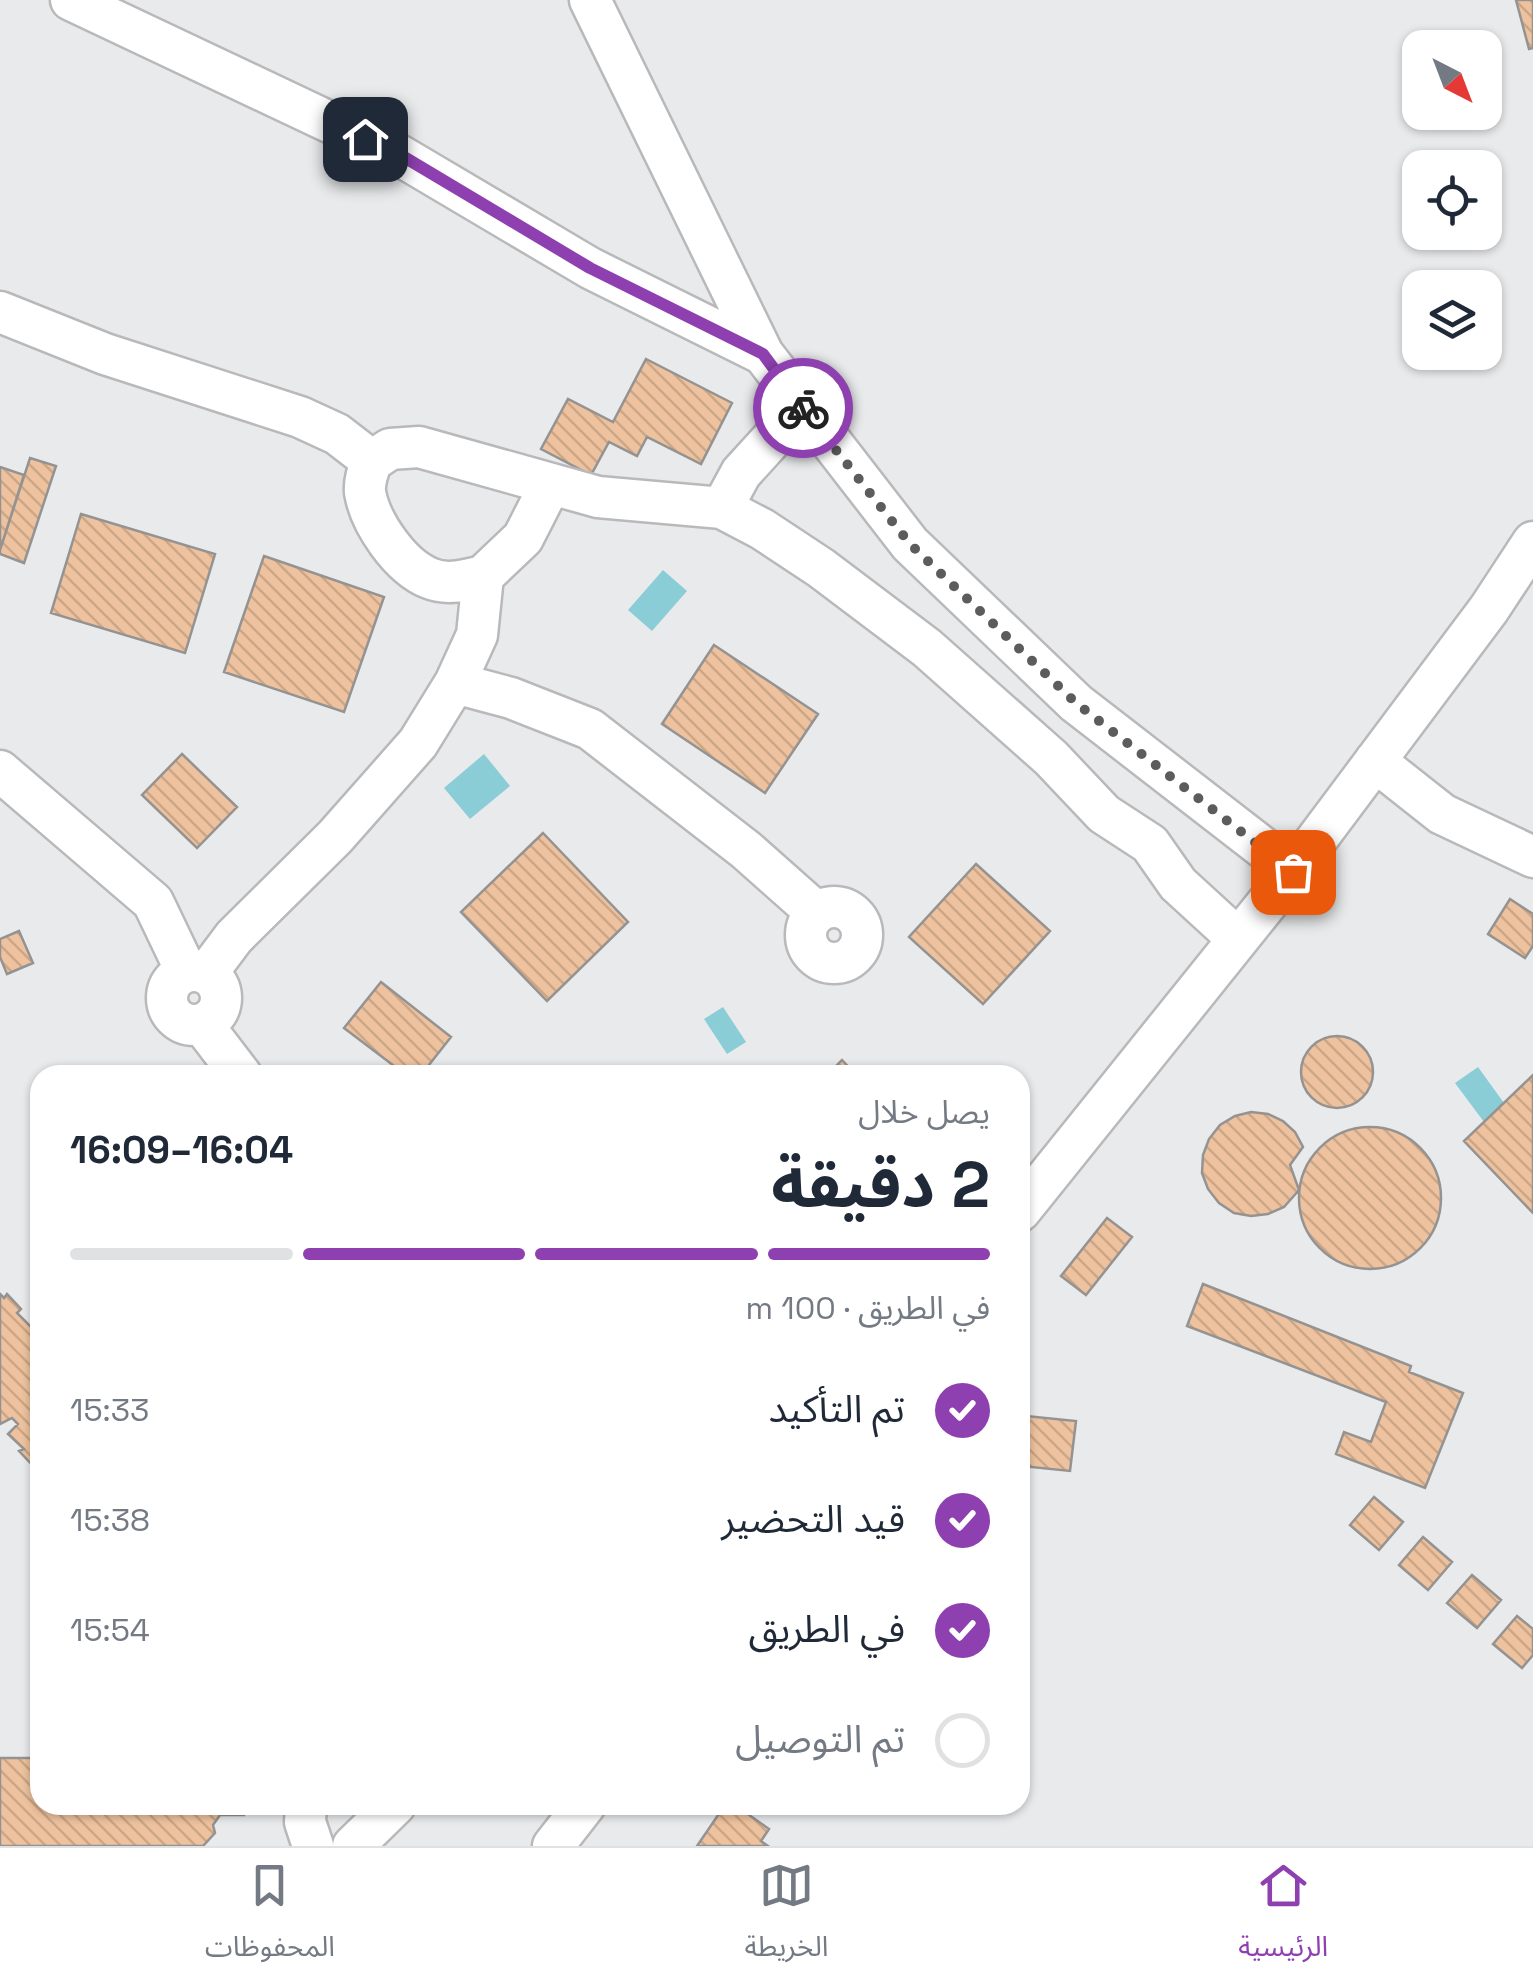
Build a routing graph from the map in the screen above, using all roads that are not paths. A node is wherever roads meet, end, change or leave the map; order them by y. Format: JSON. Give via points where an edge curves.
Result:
{"nodes":[{"id":1,"x":71,"y":0,"type":"edge"},
{"id":2,"x":590,"y":0,"type":"edge"},
{"id":3,"x":0,"y":312,"type":"edge"},
{"id":4,"x":763,"y":354,"type":"junction"},
{"id":5,"x":802,"y":407,"type":"junction"},
{"id":6,"x":372,"y":461,"type":"junction"},
{"id":7,"x":550,"y":484,"type":"junction"},
{"id":8,"x":722,"y":508,"type":"junction"},
{"id":9,"x":1533,"y":542,"type":"edge"},
{"id":10,"x":483,"y":576,"type":"junction"},
{"id":11,"x":455,"y":683,"type":"junction"},
{"id":12,"x":1375,"y":761,"type":"junction"},
{"id":13,"x":0,"y":770,"type":"edge"},
{"id":14,"x":1533,"y":857,"type":"edge"},
{"id":15,"x":1293,"y":872,"type":"junction"},
{"id":16,"x":817,"y":913,"type":"dead end"},
{"id":17,"x":1238,"y":939,"type":"junction"},
{"id":18,"x":197,"y":972,"type":"junction"},
{"id":19,"x":233,"y":1065,"type":"edge"},
{"id":20,"x":1030,"y":1199,"type":"edge"},
{"id":21,"x":305,"y":1815,"type":"edge"},
{"id":22,"x":385,"y":1815,"type":"edge"},
{"id":23,"x":577,"y":1815,"type":"edge"},
{"id":24,"x":313,"y":1846,"type":"edge"},
{"id":25,"x":353,"y":1846,"type":"edge"},
{"id":26,"x":553,"y":1846,"type":"edge"}],
"edges":[{"from":1,"to":4,"type":"street","via":[[399,154],[590,268]]},
{"from":2,"to":4,"type":"street"},
{"from":3,"to":6,"type":"street","via":[[300,417]]},
{"from":4,"to":5,"type":"street"},
{"from":5,"to":8,"type":"street","via":[[741,473]]},
{"from":5,"to":15,"type":"street","via":[[910,544],[1076,703]]},
{"from":6,"to":7,"type":"street","via":[[390,448],[419,448]]},
{"from":6,"to":10,"type":"street","via":[[365,494],[381,533],[403,560],[451,584]]},
{"from":7,"to":8,"type":"street","via":[[598,497]]},
{"from":7,"to":10,"type":"street","via":[[524,538]]},
{"from":8,"to":17,"type":"street","via":[[821,568],[926,648],[1104,814],[1150,844],[1178,884]]},
{"from":9,"to":12,"type":"street"},
{"from":10,"to":11,"type":"street","via":[[477,636]]},
{"from":11,"to":16,"type":"street","via":[[590,729]]},
{"from":11,"to":18,"type":"street","via":[[418,743],[335,837]]},
{"from":12,"to":14,"type":"street","via":[[1442,814]]},
{"from":12,"to":15,"type":"street"},
{"from":13,"to":18,"type":"street","via":[[153,902]]},
{"from":15,"to":17,"type":"street"},
{"from":17,"to":20,"type":"street"},
{"from":18,"to":19,"type":"street","via":[[170,985],[168,1006],[182,1022],[202,1024]]},
{"from":21,"to":24,"type":"street"},
{"from":22,"to":25,"type":"street"},
{"from":23,"to":26,"type":"street"}]}
